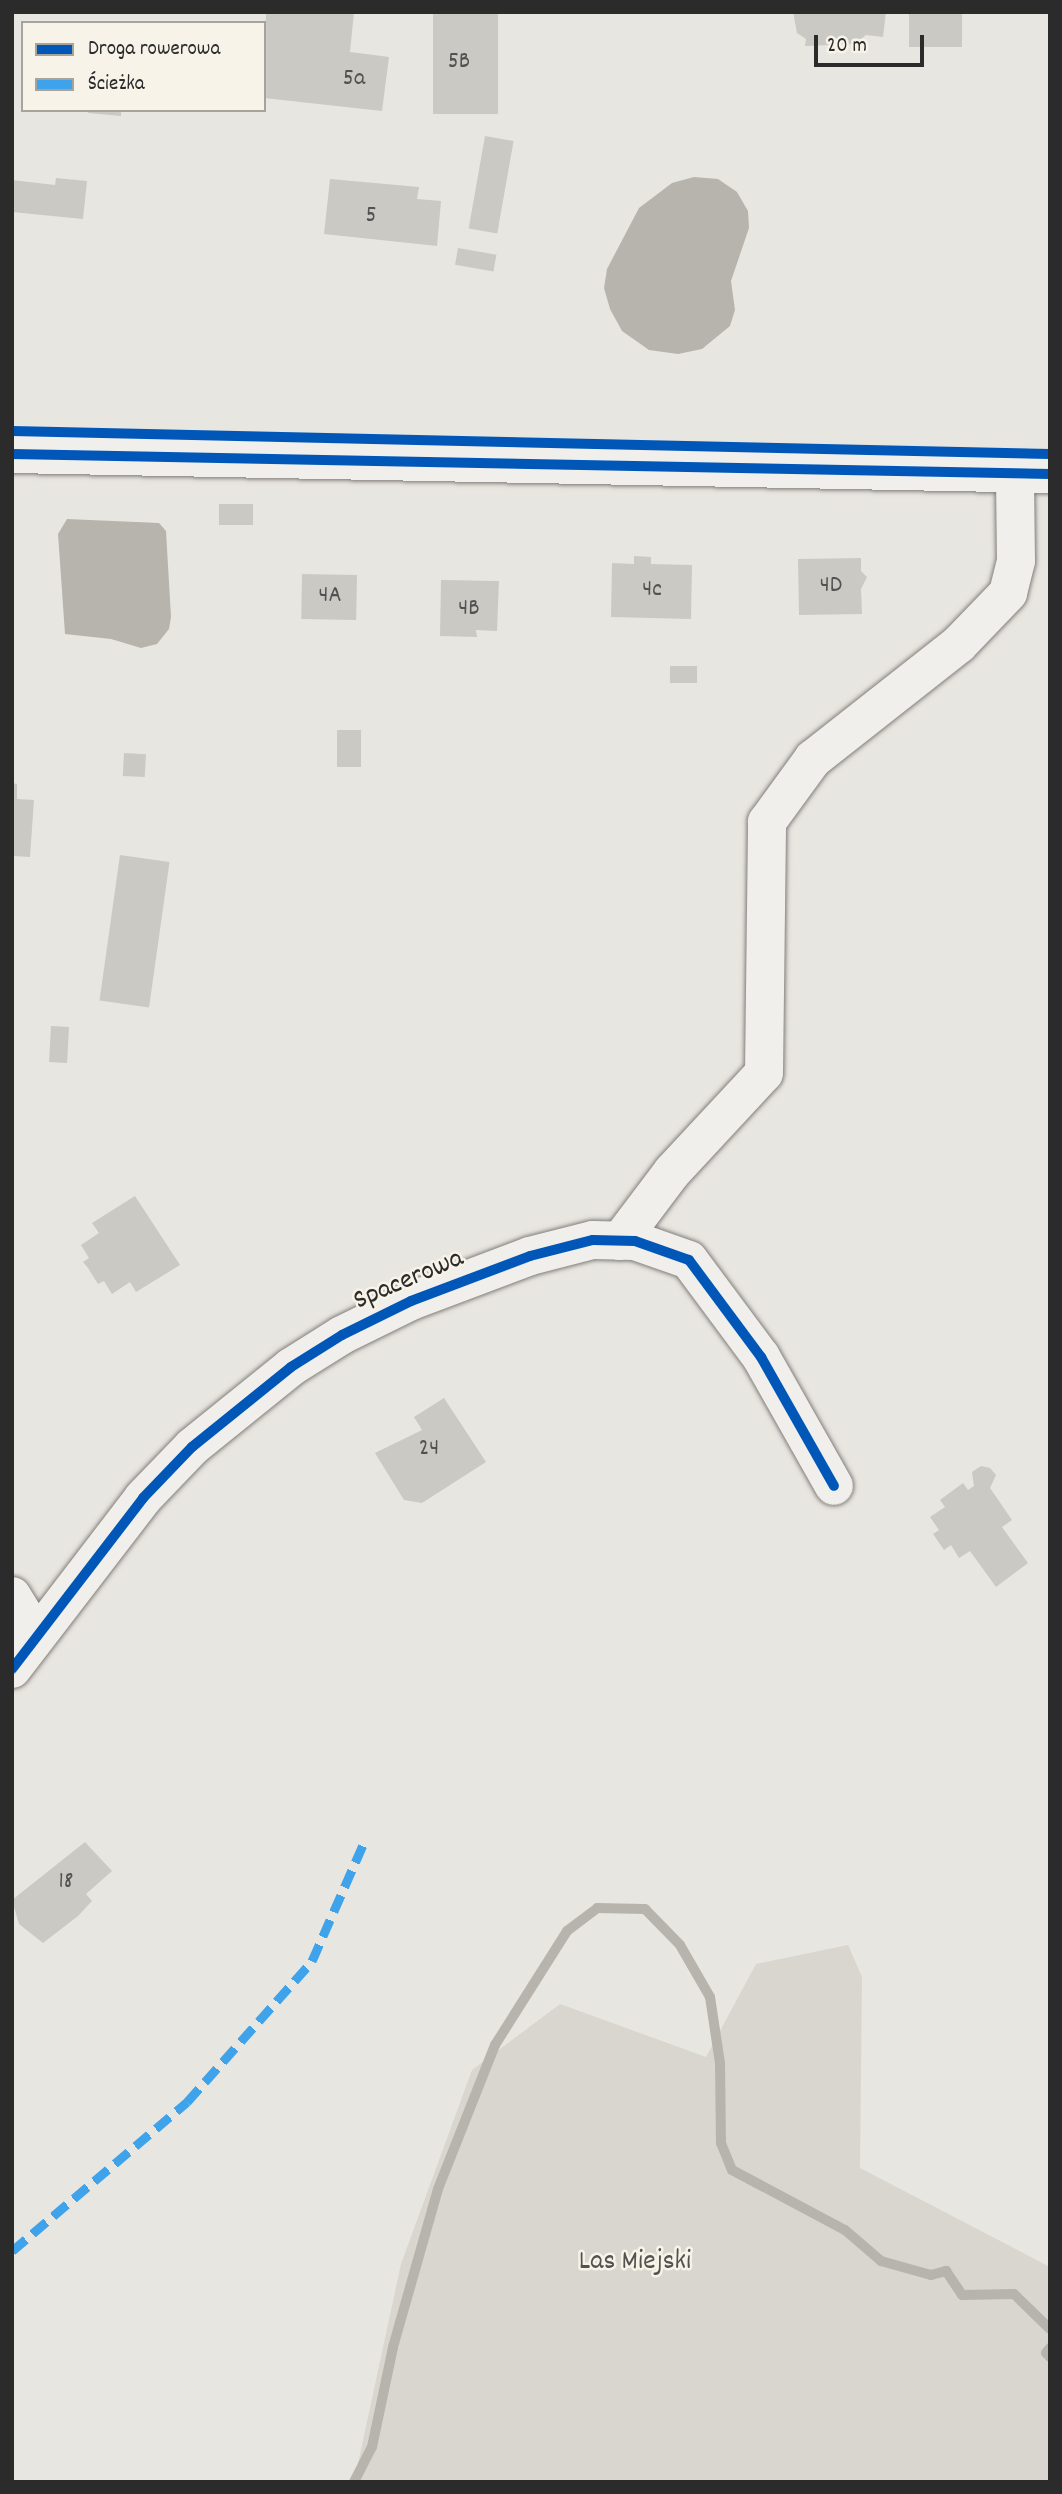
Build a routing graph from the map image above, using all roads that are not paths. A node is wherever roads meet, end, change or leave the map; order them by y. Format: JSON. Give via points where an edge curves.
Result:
{"nodes":[{"id":1,"x":12,"y":454,"type":"edge"},
{"id":2,"x":1032,"y":473,"type":"edge"},
{"id":3,"x":620,"y":1241,"type":"junction"},
{"id":4,"x":834,"y":1486,"type":"dead end"},
{"id":5,"x":12,"y":1595,"type":"edge"},
{"id":6,"x":36,"y":1635,"type":"junction"},
{"id":7,"x":12,"y":1669,"type":"edge"}],
"edges":[{"from":1,"to":2,"type":"street"},
{"from":2,"to":3,"type":"street","via":[[1008,593],[960,644],[813,759],[767,822],[764,1073],[672,1172]]},
{"from":3,"to":4,"type":"street","name":"Spacerowa","via":[[662,1247],[689,1260],[761,1357]]},
{"from":3,"to":6,"type":"street","name":"Spacerowa","via":[[593,1240],[530,1256],[411,1301],[291,1367],[192,1447],[151,1490]]},
{"from":5,"to":6,"type":"street"},
{"from":6,"to":7,"type":"street","name":"Spacerowa"}]}
